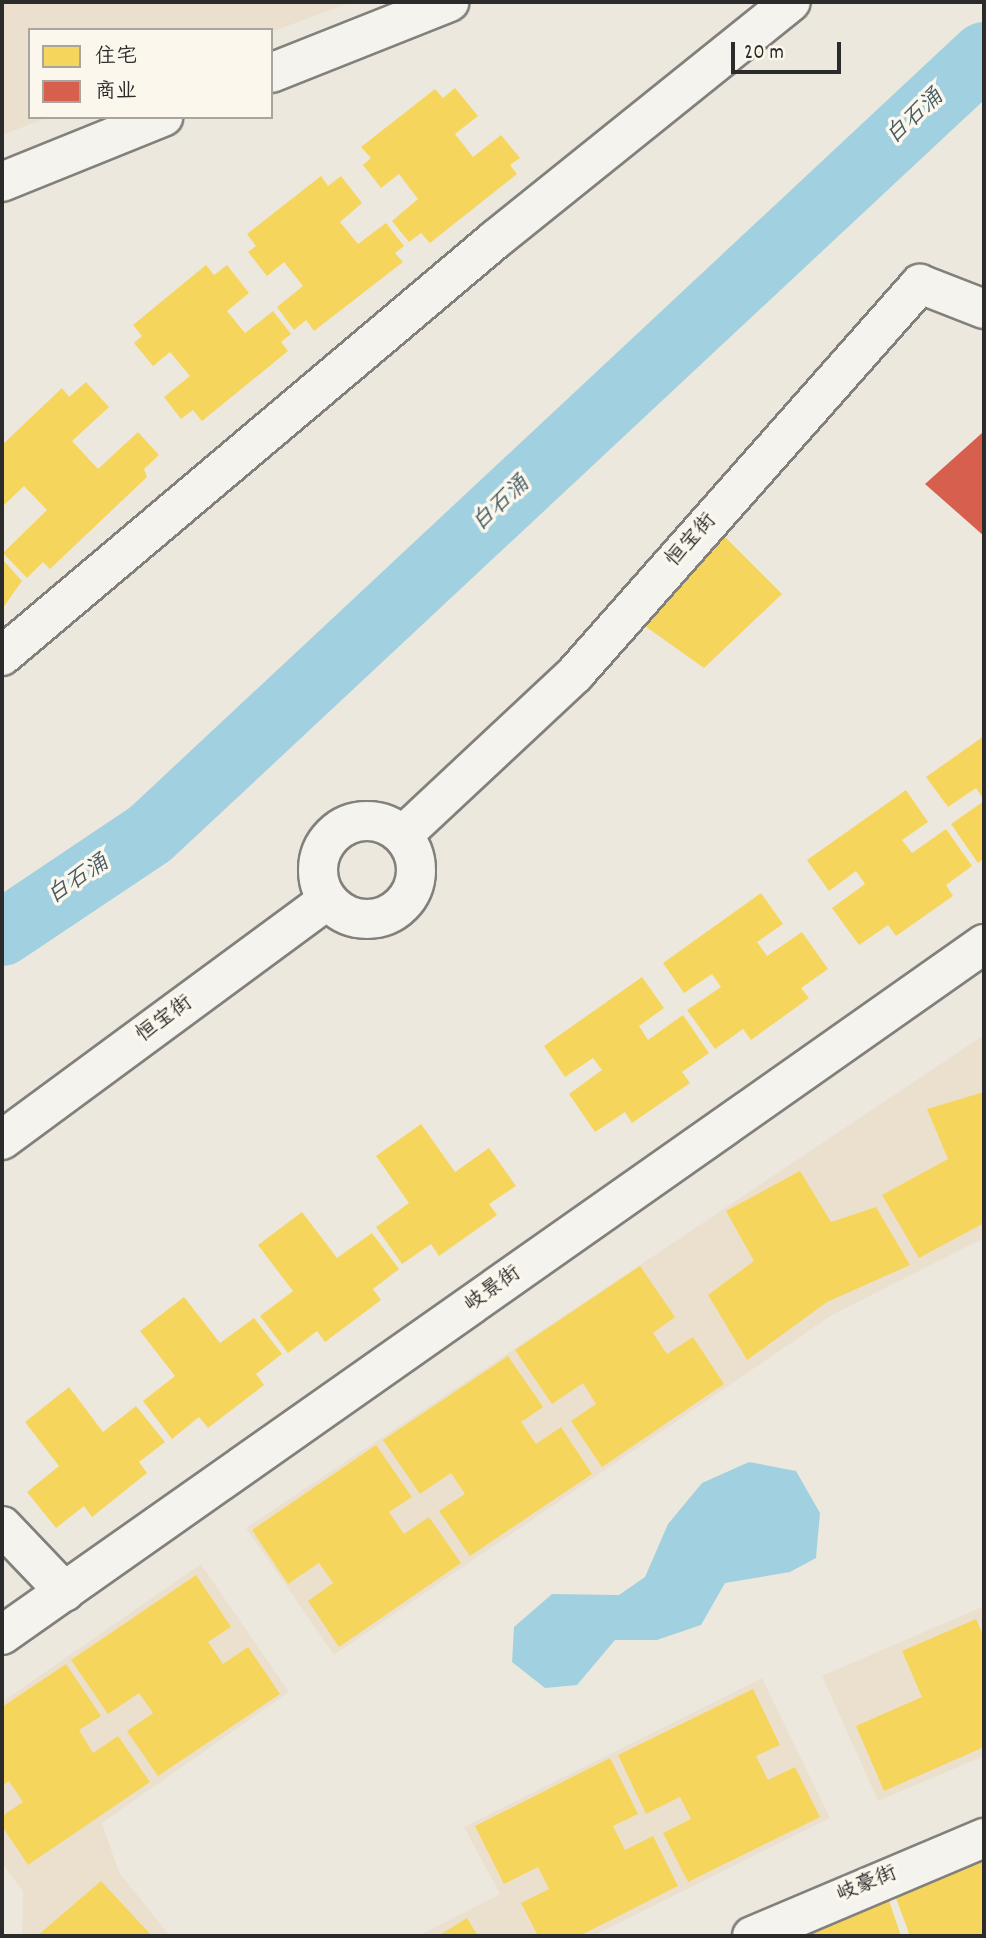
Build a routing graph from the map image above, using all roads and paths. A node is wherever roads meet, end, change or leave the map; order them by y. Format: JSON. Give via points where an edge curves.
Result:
{"nodes":[{"id":1,"x":449,"y":2,"type":"edge"},
{"id":2,"x":791,"y":2,"type":"edge"},
{"id":3,"x":273,"y":72,"type":"edge"},
{"id":4,"x":158,"y":119,"type":"edge"},
{"id":5,"x":2,"y":182,"type":"edge"},
{"id":6,"x":984,"y":309,"type":"edge"},
{"id":7,"x":2,"y":656,"type":"edge"},
{"id":8,"x":403,"y":835,"type":"junction"},
{"id":9,"x":327,"y":900,"type":"junction"},
{"id":10,"x":984,"y":944,"type":"edge"},
{"id":11,"x":2,"y":1140,"type":"edge"},
{"id":12,"x":2,"y":1526,"type":"edge"},
{"id":13,"x":65,"y":1592,"type":"junction"},
{"id":14,"x":2,"y":1635,"type":"edge"},
{"id":15,"x":984,"y":1838,"type":"edge"},
{"id":16,"x":752,"y":1936,"type":"edge"}],
"edges":[{"from":1,"to":3,"type":"street"},
{"from":2,"to":7,"type":"street","via":[[496,239]]},
{"from":4,"to":5,"type":"street"},
{"from":6,"to":8,"type":"street","name":"恒宝街","via":[[920,284],[575,674]]},
{"from":8,"to":9,"type":"street","via":[[373,821],[335,833],[317,869]]},
{"from":8,"to":9,"type":"street","via":[[412,848],[416,880],[400,907],[370,920],[346,915]]},
{"from":9,"to":11,"type":"street","name":"恒宝街"},
{"from":10,"to":13,"type":"street","name":"岐景街"},
{"from":12,"to":13,"type":"street"},
{"from":13,"to":14,"type":"street","name":"岐景街"},
{"from":15,"to":16,"type":"street","name":"岐豪街"}]}
